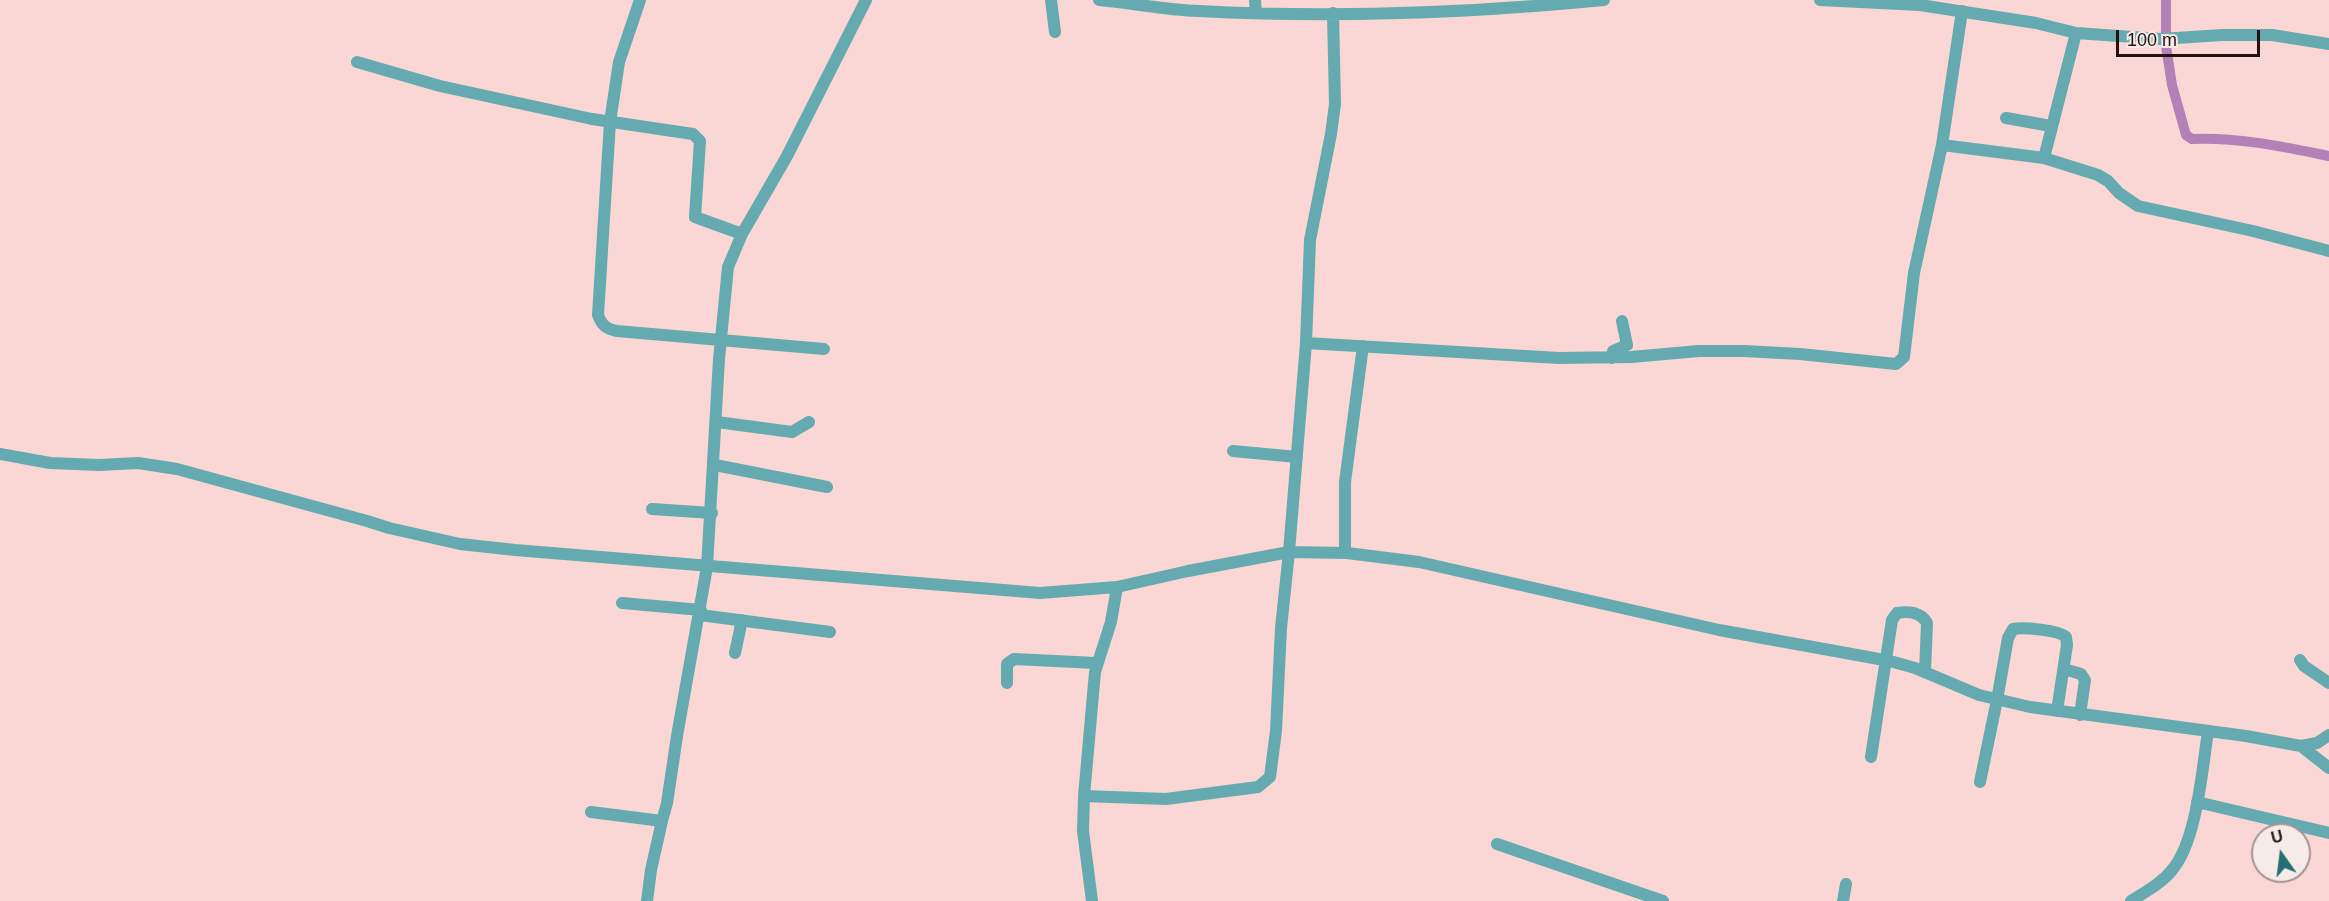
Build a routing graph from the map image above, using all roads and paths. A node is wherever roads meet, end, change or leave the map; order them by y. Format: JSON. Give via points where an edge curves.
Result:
{"nodes":[{"id":1,"x":640,"y":0,"type":"edge"},
{"id":2,"x":866,"y":0,"type":"edge"},
{"id":3,"x":1051,"y":0,"type":"edge"},
{"id":4,"x":1099,"y":0,"type":"edge"},
{"id":5,"x":1255,"y":0,"type":"edge"},
{"id":6,"x":1604,"y":0,"type":"edge"},
{"id":7,"x":1823,"y":0,"type":"edge"},
{"id":8,"x":1547,"y":2,"type":"edge"},
{"id":9,"x":1920,"y":3,"type":"edge"},
{"id":10,"x":1170,"y":4,"type":"edge"},
{"id":11,"x":1962,"y":11,"type":"junction"},
{"id":12,"x":1256,"y":13,"type":"junction"},
{"id":13,"x":1333,"y":13,"type":"junction"},
{"id":14,"x":1055,"y":32,"type":"dead end"},
{"id":15,"x":2076,"y":33,"type":"junction"},
{"id":16,"x":2329,"y":44,"type":"edge"},
{"id":17,"x":357,"y":62,"type":"dead end"},
{"id":18,"x":2006,"y":118,"type":"dead end"},
{"id":19,"x":610,"y":122,"type":"junction"},
{"id":20,"x":2051,"y":126,"type":"junction"},
{"id":21,"x":1942,"y":145,"type":"junction"},
{"id":22,"x":2044,"y":158,"type":"junction"},
{"id":23,"x":742,"y":234,"type":"junction"},
{"id":24,"x":2329,"y":251,"type":"edge"},
{"id":25,"x":1622,"y":321,"type":"dead end"},
{"id":26,"x":721,"y":340,"type":"junction"},
{"id":27,"x":1306,"y":343,"type":"junction"},
{"id":28,"x":1364,"y":346,"type":"junction"},
{"id":29,"x":824,"y":349,"type":"dead end"},
{"id":30,"x":1612,"y":357,"type":"junction"},
{"id":31,"x":717,"y":422,"type":"junction"},
{"id":32,"x":809,"y":422,"type":"dead end"},
{"id":33,"x":1233,"y":451,"type":"dead end"},
{"id":34,"x":0,"y":454,"type":"edge"},
{"id":35,"x":1297,"y":457,"type":"junction"},
{"id":36,"x":714,"y":465,"type":"junction"},
{"id":37,"x":827,"y":487,"type":"dead end"},
{"id":38,"x":652,"y":509,"type":"dead end"},
{"id":39,"x":712,"y":513,"type":"junction"},
{"id":40,"x":1289,"y":552,"type":"junction"},
{"id":41,"x":1345,"y":553,"type":"junction"},
{"id":42,"x":708,"y":567,"type":"junction"},
{"id":43,"x":1117,"y":587,"type":"junction"},
{"id":44,"x":622,"y":603,"type":"dead end"},
{"id":45,"x":700,"y":612,"type":"junction"},
{"id":46,"x":742,"y":620,"type":"junction"},
{"id":47,"x":830,"y":632,"type":"dead end"},
{"id":48,"x":735,"y":653,"type":"dead end"},
{"id":49,"x":1886,"y":660,"type":"junction"},
{"id":50,"x":2300,"y":660,"type":"dead end"},
{"id":51,"x":1096,"y":663,"type":"junction"},
{"id":52,"x":2064,"y":669,"type":"junction"},
{"id":53,"x":1925,"y":672,"type":"junction"},
{"id":54,"x":1006,"y":683,"type":"dead end"},
{"id":55,"x":2329,"y":683,"type":"edge"},
{"id":56,"x":1997,"y":700,"type":"junction"},
{"id":57,"x":2056,"y":711,"type":"junction"},
{"id":58,"x":2080,"y":715,"type":"junction"},
{"id":59,"x":2208,"y":732,"type":"junction"},
{"id":60,"x":2329,"y":735,"type":"edge"},
{"id":61,"x":2301,"y":746,"type":"junction"},
{"id":62,"x":1871,"y":757,"type":"dead end"},
{"id":63,"x":2329,"y":768,"type":"edge"},
{"id":64,"x":1980,"y":782,"type":"dead end"},
{"id":65,"x":1084,"y":796,"type":"junction"},
{"id":66,"x":2197,"y":802,"type":"junction"},
{"id":67,"x":591,"y":812,"type":"dead end"},
{"id":68,"x":663,"y":821,"type":"junction"},
{"id":69,"x":2329,"y":833,"type":"edge"},
{"id":70,"x":1497,"y":843,"type":"dead end"},
{"id":71,"x":1846,"y":884,"type":"dead end"},
{"id":72,"x":647,"y":901,"type":"edge"},
{"id":73,"x":1092,"y":901,"type":"edge"},
{"id":74,"x":1663,"y":901,"type":"edge"},
{"id":75,"x":1843,"y":901,"type":"edge"},
{"id":76,"x":2131,"y":901,"type":"edge"}],
"edges":[{"from":1,"to":19,"type":"street","via":[[619,62]]},
{"from":2,"to":23,"type":"street","via":[[787,156]]},
{"from":3,"to":14,"type":"street"},
{"from":4,"to":10,"type":"street"},
{"from":5,"to":12,"type":"street"},
{"from":6,"to":8,"type":"street"},
{"from":7,"to":9,"type":"street"},
{"from":8,"to":13,"type":"street","via":[[1440,12]]},
{"from":9,"to":11,"type":"street"},
{"from":10,"to":12,"type":"street"},
{"from":11,"to":15,"type":"street"},
{"from":11,"to":21,"type":"street"},
{"from":12,"to":13,"type":"street"},
{"from":13,"to":27,"type":"street","via":[[1335,104],[1310,240]]},
{"from":15,"to":16,"type":"street","via":[[2166,39],[2272,35]]},
{"from":15,"to":20,"type":"street"},
{"from":17,"to":19,"type":"street","via":[[440,86]]},
{"from":18,"to":20,"type":"street"},
{"from":19,"to":23,"type":"street","via":[[693,134],[700,141],[695,217]]},
{"from":19,"to":26,"type":"street","via":[[598,315],[603,326],[617,331]]},
{"from":20,"to":22,"type":"street"},
{"from":21,"to":22,"type":"street"},
{"from":21,"to":30,"type":"street","via":[[1914,273],[1902,361],[1892,364],[1800,354],[1699,351]]},
{"from":22,"to":24,"type":"street","via":[[2098,175],[2138,206]]},
{"from":23,"to":26,"type":"street","via":[[728,267]]},
{"from":25,"to":30,"type":"street","via":[[1627,345],[1613,351]]},
{"from":26,"to":29,"type":"street"},
{"from":26,"to":31,"type":"street"},
{"from":27,"to":28,"type":"street"},
{"from":27,"to":35,"type":"street"},
{"from":28,"to":30,"type":"street","via":[[1559,358]]},
{"from":28,"to":41,"type":"street","via":[[1345,482]]},
{"from":31,"to":32,"type":"street","via":[[792,432]]},
{"from":31,"to":36,"type":"street"},
{"from":33,"to":35,"type":"street"},
{"from":34,"to":42,"type":"street","via":[[50,463],[138,463],[177,469],[459,544]]},
{"from":35,"to":40,"type":"street"},
{"from":36,"to":37,"type":"street"},
{"from":36,"to":39,"type":"street"},
{"from":38,"to":39,"type":"street"},
{"from":39,"to":42,"type":"street"},
{"from":40,"to":41,"type":"street"},
{"from":40,"to":43,"type":"street"},
{"from":40,"to":65,"type":"street","via":[[1270,777],[1258,787],[1166,800]]},
{"from":41,"to":49,"type":"street","via":[[1419,562],[1719,630]]},
{"from":42,"to":43,"type":"street","via":[[1040,593]]},
{"from":42,"to":45,"type":"street"},
{"from":43,"to":51,"type":"street","via":[[1111,622]]},
{"from":44,"to":45,"type":"street"},
{"from":45,"to":46,"type":"street"},
{"from":45,"to":68,"type":"street"},
{"from":46,"to":47,"type":"street"},
{"from":46,"to":48,"type":"street"},
{"from":49,"to":53,"type":"street"},
{"from":49,"to":53,"type":"street","via":[[1893,616],[1899,612],[1915,613],[1927,623]]},
{"from":49,"to":62,"type":"street"},
{"from":50,"to":55,"type":"street"},
{"from":51,"to":54,"type":"street","via":[[1020,657],[1007,664]]},
{"from":51,"to":65,"type":"street"},
{"from":52,"to":56,"type":"street","via":[[2067,641],[2063,635],[2013,629]]},
{"from":52,"to":57,"type":"street"},
{"from":52,"to":58,"type":"street","via":[[2081,674],[2085,680]]},
{"from":53,"to":56,"type":"street"},
{"from":56,"to":57,"type":"street"},
{"from":56,"to":64,"type":"street"},
{"from":57,"to":58,"type":"street"},
{"from":58,"to":59,"type":"street"},
{"from":59,"to":61,"type":"street"},
{"from":59,"to":66,"type":"street"},
{"from":60,"to":61,"type":"street","via":[[2317,743]]},
{"from":61,"to":63,"type":"street"},
{"from":65,"to":73,"type":"street","via":[[1083,831]]},
{"from":66,"to":69,"type":"street"},
{"from":66,"to":76,"type":"street","via":[[2182,854],[2172,871]]},
{"from":67,"to":68,"type":"street"},
{"from":68,"to":72,"type":"street"},
{"from":70,"to":74,"type":"street"},
{"from":71,"to":75,"type":"street"}]}
